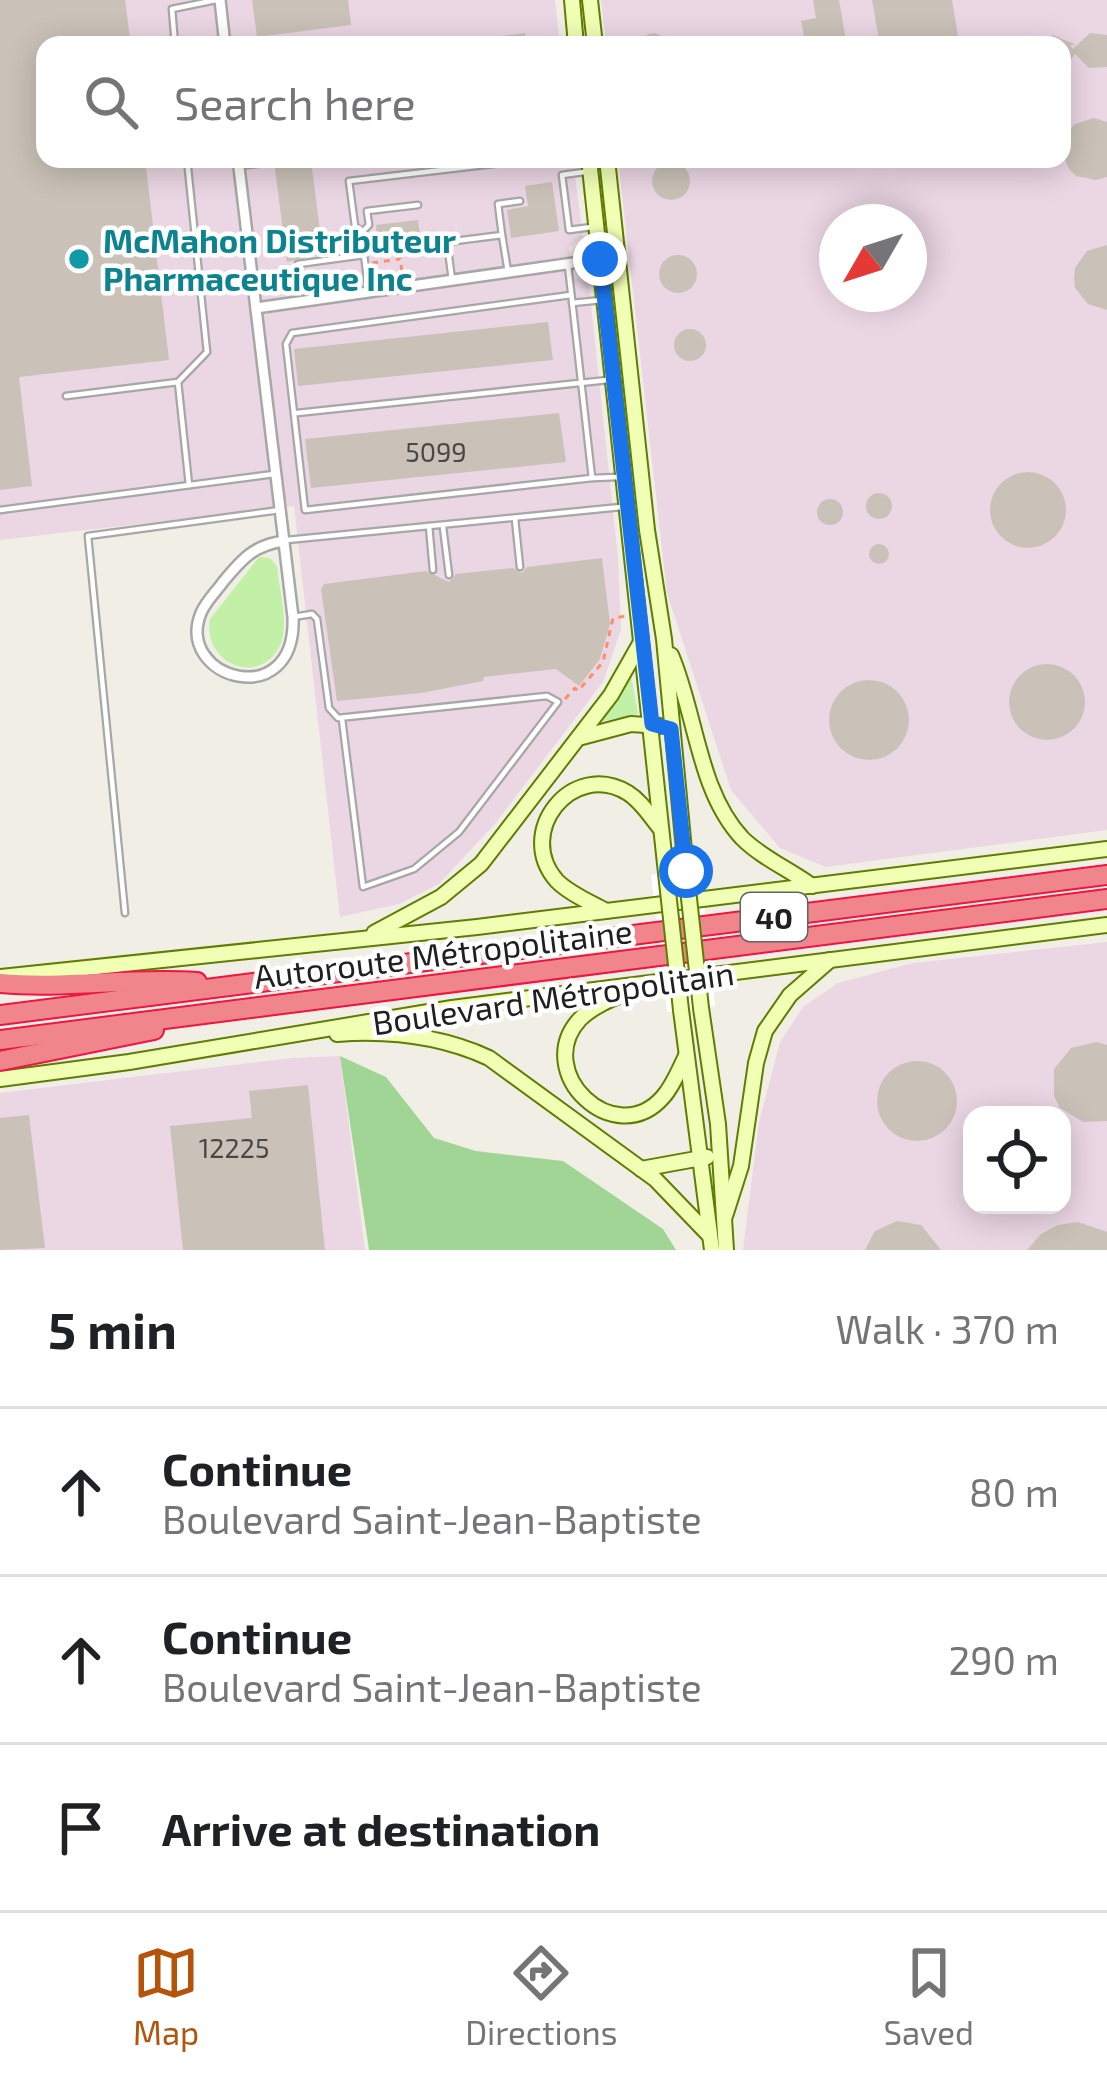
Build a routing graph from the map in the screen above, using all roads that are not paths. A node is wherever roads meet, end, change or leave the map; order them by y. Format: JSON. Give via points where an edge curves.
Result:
{"nodes":[{"id":1,"x":218,"y":0,"type":"edge"},
{"id":2,"x":572,"y":0,"type":"edge"},
{"id":3,"x":590,"y":0,"type":"edge"},
{"id":4,"x":175,"y":36,"type":"edge"},
{"id":5,"x":224,"y":36,"type":"edge"},
{"id":6,"x":576,"y":36,"type":"edge"},
{"id":7,"x":594,"y":36,"type":"edge"},
{"id":8,"x":188,"y":168,"type":"edge"},
{"id":9,"x":240,"y":168,"type":"edge"},
{"id":10,"x":460,"y":168,"type":"edge"},
{"id":11,"x":582,"y":168,"type":"edge"},
{"id":12,"x":590,"y":168,"type":"edge"},
{"id":13,"x":608,"y":168,"type":"edge"},
{"id":14,"x":520,"y":201,"type":"dead end"},
{"id":15,"x":418,"y":205,"type":"dead end"},
{"id":16,"x":596,"y":227,"type":"junction"},
{"id":17,"x":362,"y":232,"type":"junction"},
{"id":18,"x":502,"y":235,"type":"junction"},
{"id":19,"x":364,"y":255,"type":"junction"},
{"id":20,"x":617,"y":256,"type":"junction"},
{"id":21,"x":600,"y":259,"type":"junction"},
{"id":22,"x":568,"y":263,"type":"junction"},
{"id":23,"x":508,"y":272,"type":"junction"},
{"id":24,"x":299,"y":275,"type":"dead end"},
{"id":25,"x":452,"y":280,"type":"junction"},
{"id":26,"x":369,"y":292,"type":"junction"},
{"id":27,"x":572,"y":299,"type":"junction"},
{"id":28,"x":604,"y":300,"type":"junction"},
{"id":29,"x":256,"y":308,"type":"junction"},
{"id":30,"x":613,"y":379,"type":"junction"},
{"id":31,"x":178,"y":382,"type":"junction"},
{"id":32,"x":581,"y":383,"type":"junction"},
{"id":33,"x":66,"y":396,"type":"dead end"},
{"id":34,"x":294,"y":413,"type":"junction"},
{"id":35,"x":276,"y":474,"type":"junction"},
{"id":36,"x":624,"y":476,"type":"junction"},
{"id":37,"x":592,"y":478,"type":"junction"},
{"id":38,"x":189,"y":485,"type":"junction"},
{"id":39,"x":627,"y":506,"type":"junction"},
{"id":40,"x":0,"y":510,"type":"edge"},
{"id":41,"x":280,"y":510,"type":"junction"},
{"id":42,"x":515,"y":519,"type":"junction"},
{"id":43,"x":429,"y":526,"type":"junction"},
{"id":44,"x":443,"y":527,"type":"junction"},
{"id":45,"x":284,"y":541,"type":"junction"},
{"id":46,"x":520,"y":567,"type":"dead end"},
{"id":47,"x":433,"y":570,"type":"dead end"},
{"id":48,"x":449,"y":575,"type":"dead end"},
{"id":49,"x":293,"y":617,"type":"junction"},
{"id":50,"x":664,"y":639,"type":"junction"},
{"id":51,"x":641,"y":642,"type":"junction"},
{"id":52,"x":342,"y":719,"type":"junction"},
{"id":53,"x":652,"y":724,"type":"junction"},
{"id":54,"x":671,"y":729,"type":"junction"},
{"id":55,"x":579,"y":739,"type":"junction"},
{"id":56,"x":660,"y":828,"type":"junction"},
{"id":57,"x":1107,"y":849,"type":"edge"},
{"id":58,"x":1107,"y":875,"type":"edge"},
{"id":59,"x":812,"y":886,"type":"junction"},
{"id":60,"x":1107,"y":899,"type":"edge"},
{"id":61,"x":606,"y":911,"type":"junction"},
{"id":62,"x":125,"y":914,"type":"dead end"},
{"id":63,"x":1107,"y":925,"type":"edge"},
{"id":64,"x":364,"y":939,"type":"junction"},
{"id":65,"x":830,"y":960,"type":"junction"},
{"id":66,"x":0,"y":980,"type":"edge"},
{"id":67,"x":653,"y":980,"type":"junction"},
{"id":68,"x":238,"y":985,"type":"junction"},
{"id":69,"x":213,"y":1013,"type":"junction"},
{"id":70,"x":0,"y":1015,"type":"edge"},
{"id":71,"x":0,"y":1040,"type":"edge"},
{"id":72,"x":255,"y":1042,"type":"junction"},
{"id":73,"x":686,"y":1056,"type":"junction"},
{"id":74,"x":0,"y":1061,"type":"edge"},
{"id":75,"x":0,"y":1079,"type":"edge"},
{"id":76,"x":721,"y":1153,"type":"junction"},
{"id":77,"x":700,"y":1160,"type":"junction"},
{"id":78,"x":641,"y":1169,"type":"junction"},
{"id":79,"x":725,"y":1216,"type":"junction"},
{"id":80,"x":710,"y":1242,"type":"edge"},
{"id":81,"x":726,"y":1250,"type":"edge"}],
"edges":[{"from":1,"to":4,"type":"lane","via":[[172,9]]},
{"from":1,"to":5,"type":"street"},
{"from":2,"to":6,"type":"main road"},
{"from":3,"to":7,"type":"main road"},
{"from":8,"to":31,"type":"lane","via":[[207,352]]},
{"from":9,"to":29,"type":"street"},
{"from":10,"to":17,"type":"lane","via":[[349,181]]},
{"from":11,"to":16,"type":"lane","via":[[562,175],[569,230]]},
{"from":12,"to":16,"type":"main road"},
{"from":13,"to":20,"type":"main road"},
{"from":14,"to":18,"type":"lane","via":[[498,204]]},
{"from":15,"to":17,"type":"lane","via":[[367,212]]},
{"from":16,"to":21,"type":"main road"},
{"from":17,"to":19,"type":"lane"},
{"from":18,"to":23,"type":"lane"},
{"from":18,"to":25,"type":"lane","via":[[447,242]]},
{"from":19,"to":24,"type":"lane","via":[[298,264]]},
{"from":19,"to":26,"type":"lane"},
{"from":20,"to":21,"type":"street"},
{"from":20,"to":50,"type":"main road"},
{"from":21,"to":22,"type":"street"},
{"from":21,"to":28,"type":"main road"},
{"from":22,"to":23,"type":"street"},
{"from":22,"to":27,"type":"lane"},
{"from":23,"to":25,"type":"street"},
{"from":25,"to":26,"type":"street"},
{"from":26,"to":29,"type":"street"},
{"from":27,"to":28,"type":"lane"},
{"from":27,"to":32,"type":"lane"},
{"from":27,"to":34,"type":"lane","via":[[292,333],[286,344]]},
{"from":28,"to":30,"type":"main road"},
{"from":29,"to":35,"type":"street"},
{"from":30,"to":32,"type":"lane"},
{"from":30,"to":36,"type":"main road"},
{"from":31,"to":33,"type":"lane"},
{"from":31,"to":38,"type":"lane"},
{"from":32,"to":34,"type":"lane"},
{"from":32,"to":37,"type":"lane"},
{"from":34,"to":37,"type":"lane","via":[[305,510]]},
{"from":35,"to":38,"type":"lane"},
{"from":35,"to":41,"type":"street"},
{"from":36,"to":37,"type":"lane"},
{"from":36,"to":39,"type":"main road"},
{"from":38,"to":40,"type":"lane"},
{"from":39,"to":42,"type":"lane"},
{"from":39,"to":51,"type":"main road"},
{"from":41,"to":45,"type":"street"},
{"from":41,"to":62,"type":"lane","via":[[88,536]]},
{"from":42,"to":44,"type":"lane"},
{"from":42,"to":46,"type":"lane"},
{"from":43,"to":44,"type":"lane"},
{"from":43,"to":45,"type":"lane"},
{"from":43,"to":47,"type":"lane"},
{"from":44,"to":48,"type":"lane"},
{"from":45,"to":49,"type":"street"},
{"from":45,"to":49,"type":"street","via":[[248,553],[208,601],[200,646],[222,671],[263,675],[289,650]]},
{"from":49,"to":52,"type":"lane","via":[[317,619],[329,708]]},
{"from":50,"to":54,"type":"main road"},
{"from":50,"to":59,"type":"main road","via":[[726,818]]},
{"from":51,"to":53,"type":"main road"},
{"from":51,"to":55,"type":"main road"},
{"from":52,"to":52,"type":"lane","via":[[547,696],[559,702],[459,832],[414,869],[363,886]]},
{"from":53,"to":54,"type":"main road"},
{"from":53,"to":55,"type":"main road"},
{"from":53,"to":56,"type":"main road"},
{"from":54,"to":76,"type":"main road","bridge":true},
{"from":55,"to":64,"type":"main road","via":[[472,872]]},
{"from":56,"to":61,"type":"main road","via":[[634,797],[602,784],[572,791],[550,811],[542,840],[550,870]]},
{"from":56,"to":73,"type":"main road","bridge":true},
{"from":57,"to":59,"type":"main road"},
{"from":58,"to":68,"type":"highway","name":"Autoroute Métropolitaine","number":"40"},
{"from":59,"to":61,"type":"main road"},
{"from":60,"to":69,"type":"highway","name":"Autoroute Métropolitaine","number":"40"},
{"from":61,"to":64,"type":"main road"},
{"from":63,"to":65,"type":"main road","name":"Boulevard Métropolitain"},
{"from":64,"to":66,"type":"main road"},
{"from":65,"to":67,"type":"main road","name":"Boulevard Métropolitain"},
{"from":65,"to":79,"type":"main road","via":[[784,1002],[766,1031]]},
{"from":66,"to":68,"type":"highway","via":[[47,988],[166,980]]},
{"from":67,"to":72,"type":"main road","name":"Boulevard Métropolitain"},
{"from":67,"to":73,"type":"main road","via":[[580,1019],[566,1048],[570,1079],[594,1108],[632,1114],[665,1095]]},
{"from":68,"to":70,"type":"highway","name":"Autoroute Métropolitaine","number":"40"},
{"from":69,"to":71,"type":"highway","name":"Autoroute Métropolitaine","number":"40"},
{"from":69,"to":74,"type":"highway"},
{"from":72,"to":75,"type":"main road","name":"Boulevard Métropolitain"},
{"from":72,"to":78,"type":"main road","via":[[368,1033],[458,1046],[510,1071]]},
{"from":73,"to":77,"type":"main road"},
{"from":76,"to":77,"type":"main road"},
{"from":76,"to":79,"type":"main road"},
{"from":77,"to":78,"type":"main road"},
{"from":77,"to":80,"type":"main road"},
{"from":78,"to":80,"type":"main road","via":[[674,1195]]},
{"from":79,"to":81,"type":"main road"}]}
